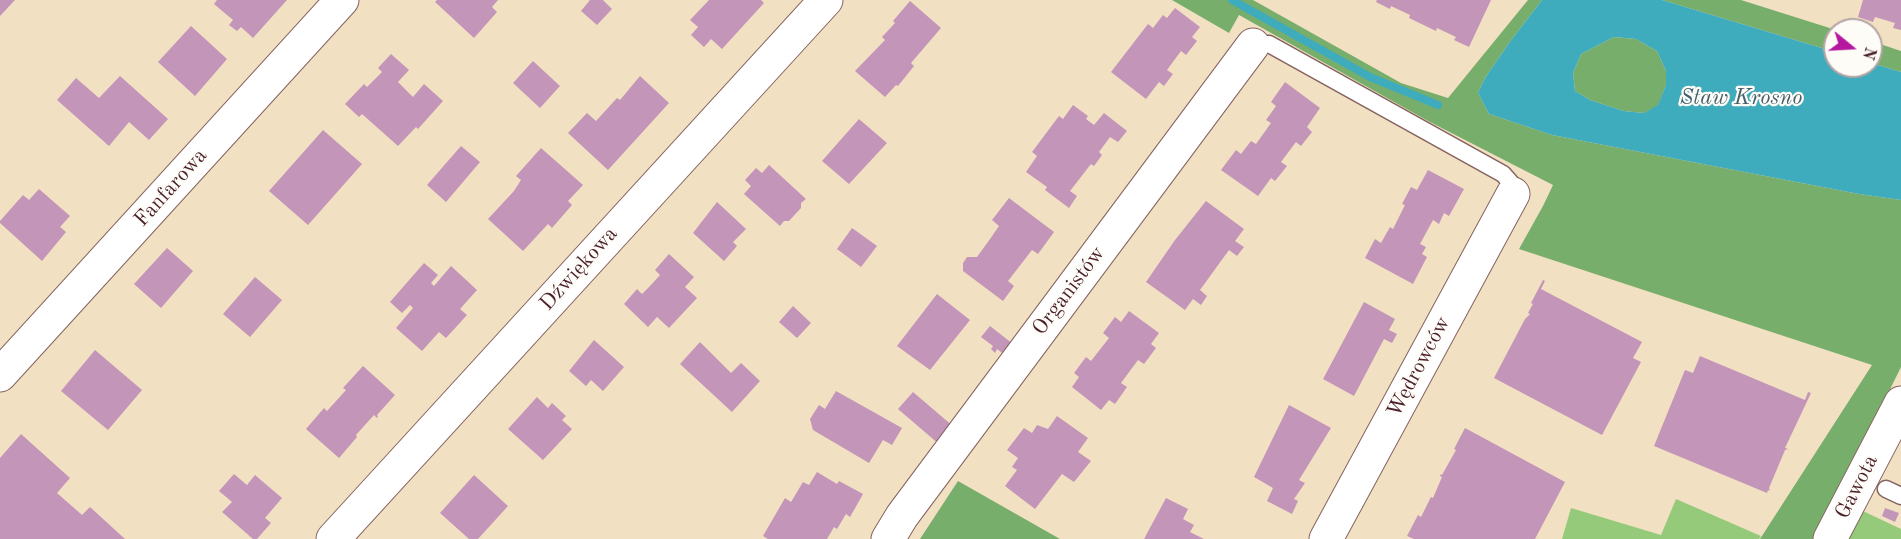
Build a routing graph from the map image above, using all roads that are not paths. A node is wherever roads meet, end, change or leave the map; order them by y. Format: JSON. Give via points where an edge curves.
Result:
{"nodes":[{"id":1,"x":342,"y":0,"type":"edge"},
{"id":2,"x":826,"y":0,"type":"edge"},
{"id":3,"x":1253,"y":45,"type":"joint"},
{"id":4,"x":1513,"y":194,"type":"joint"},
{"id":5,"x":0,"y":375,"type":"edge"},
{"id":6,"x":1901,"y":403,"type":"edge"},
{"id":7,"x":333,"y":539,"type":"edge"},
{"id":8,"x":888,"y":539,"type":"edge"},
{"id":9,"x":1326,"y":539,"type":"edge"},
{"id":10,"x":1830,"y":539,"type":"edge"}],
"edges":[{"from":1,"to":5,"type":"street","name":"Fanfarowa"},
{"from":2,"to":7,"type":"street","name":"Dźwiękowa"},
{"from":3,"to":4,"type":"lane","via":[[1269,44],[1503,174],[1511,183]]},
{"from":3,"to":8,"type":"street","name":"Organistów"},
{"from":4,"to":9,"type":"street","name":"Wędrowców"},
{"from":6,"to":10,"type":"street","name":"Gawota"}]}
